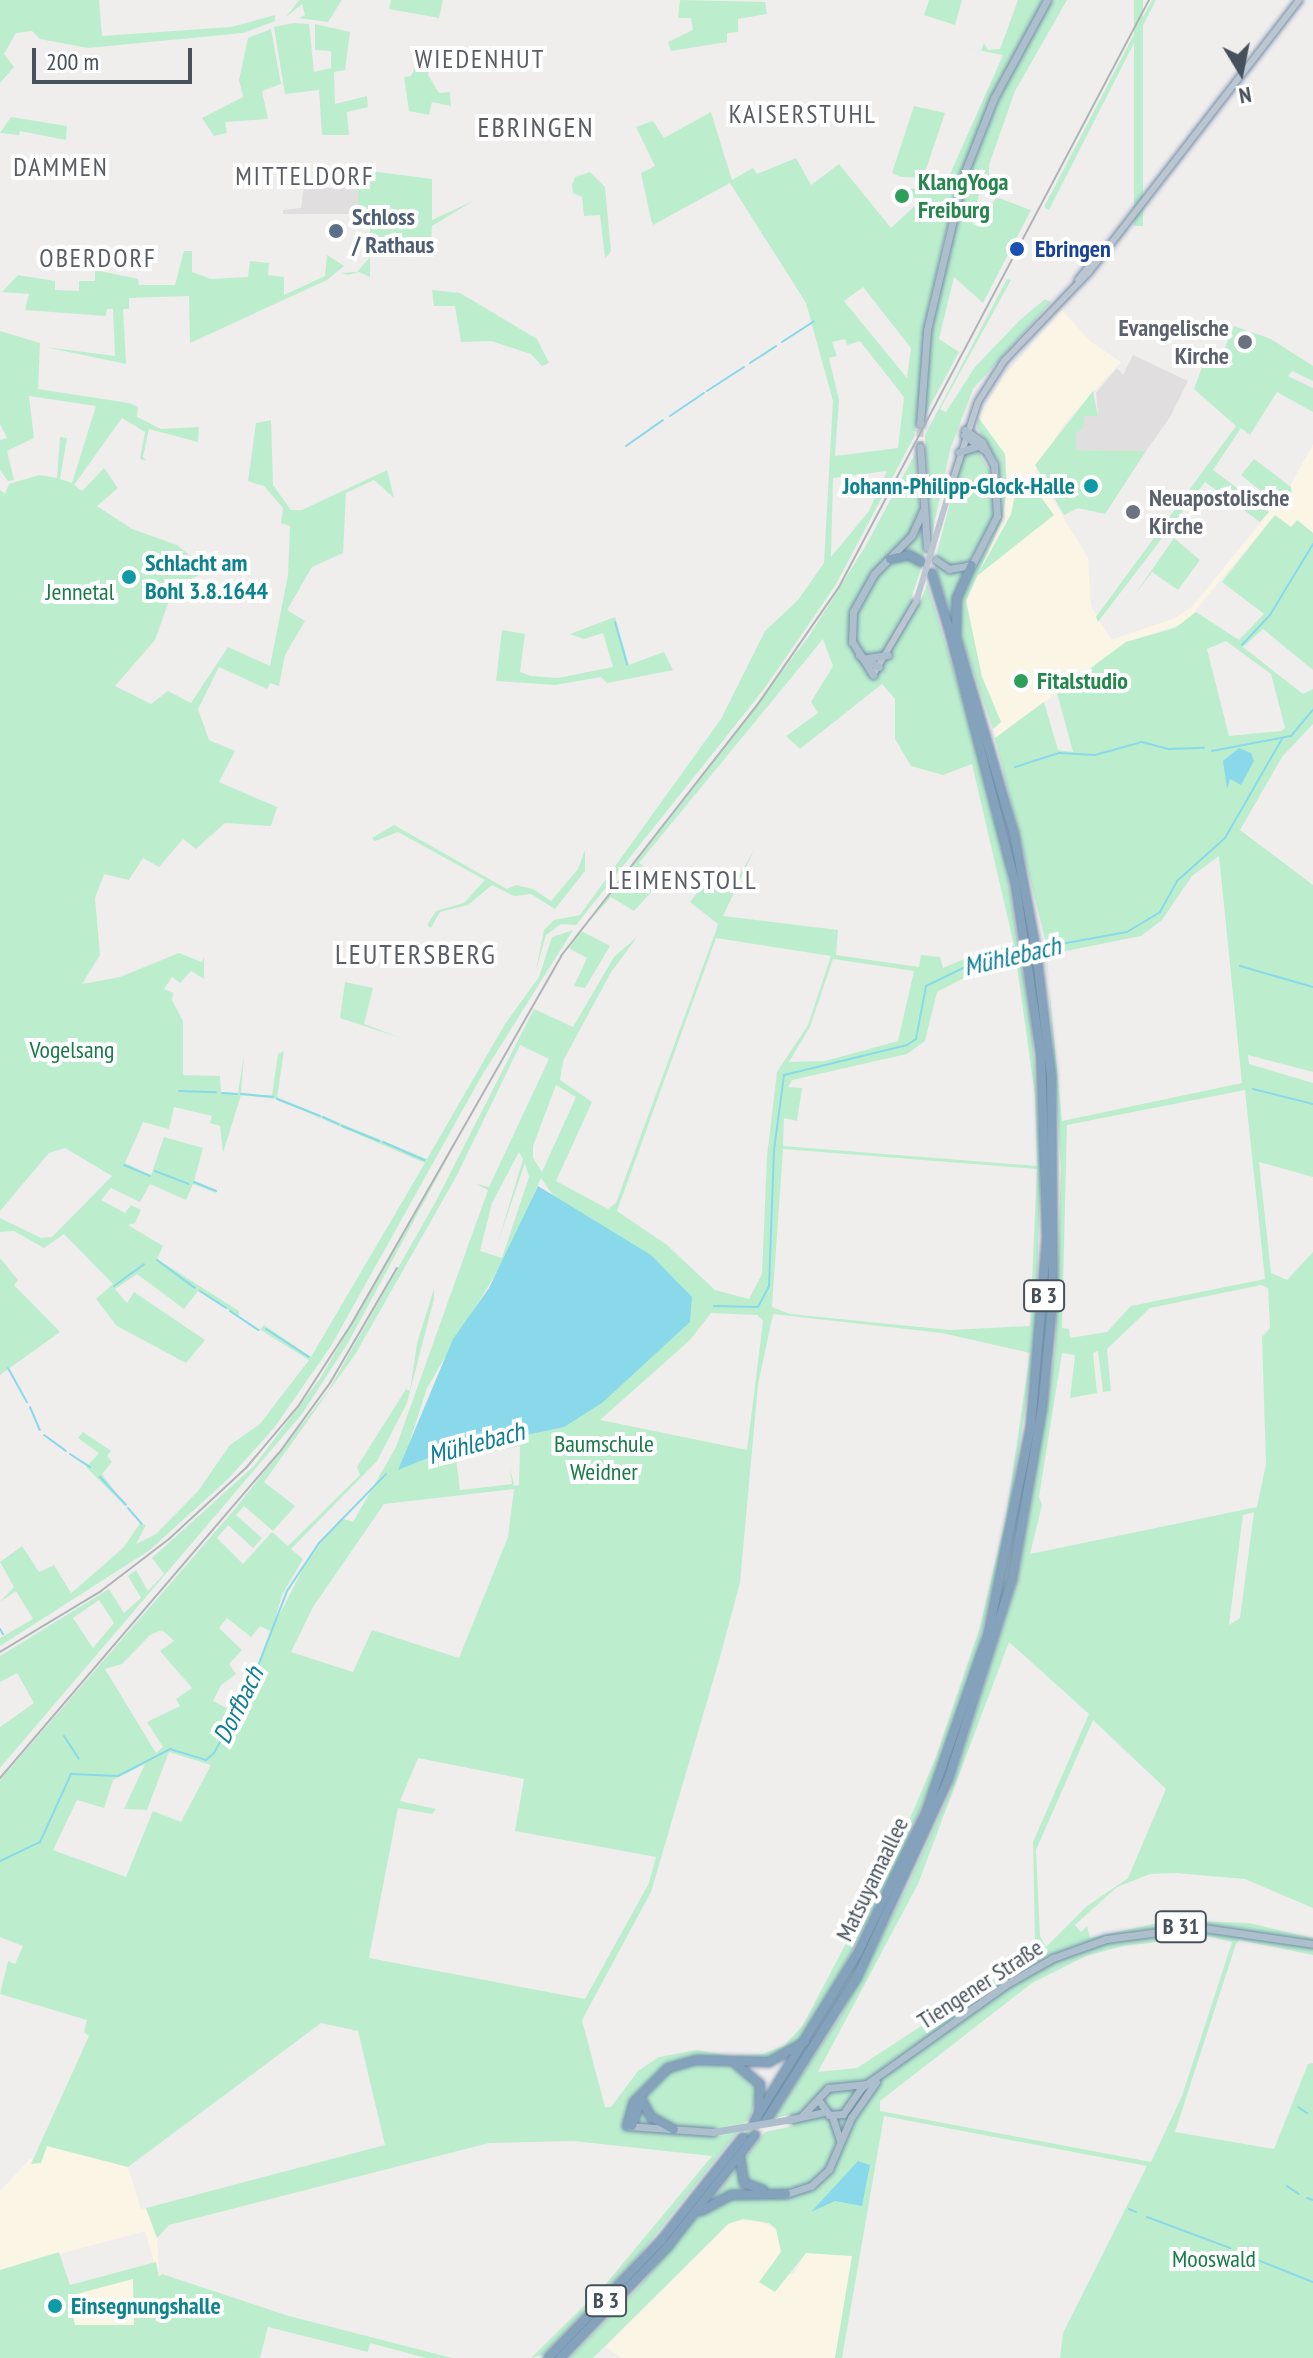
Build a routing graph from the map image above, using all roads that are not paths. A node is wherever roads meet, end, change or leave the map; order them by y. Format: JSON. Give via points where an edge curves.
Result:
{"nodes":[{"id":1,"x":1047,"y":0,"type":"edge"},
{"id":2,"x":1299,"y":0,"type":"edge"},
{"id":3,"x":920,"y":424,"type":"tunnel mouth"},
{"id":4,"x":964,"y":432,"type":"junction"},
{"id":5,"x":977,"y":446,"type":"junction"},
{"id":6,"x":920,"y":447,"type":"tunnel mouth"},
{"id":7,"x":959,"y":452,"type":"junction"},
{"id":8,"x":988,"y":452,"type":"junction"},
{"id":9,"x":923,"y":510,"type":"junction"},
{"id":10,"x":927,"y":548,"type":"dead end"},
{"id":11,"x":890,"y":559,"type":"junction"},
{"id":12,"x":936,"y":560,"type":"dead end"},
{"id":13,"x":921,"y":562,"type":"dead end"},
{"id":14,"x":972,"y":565,"type":"junction"},
{"id":15,"x":932,"y":573,"type":"dead end"},
{"id":16,"x":948,"y":625,"type":"junction"},
{"id":17,"x":959,"y":647,"type":"junction"},
{"id":18,"x":888,"y":655,"type":"junction"},
{"id":19,"x":863,"y":657,"type":"junction"},
{"id":20,"x":876,"y":671,"type":"joint"},
{"id":21,"x":983,"y":737,"type":"junction"},
{"id":22,"x":992,"y":1636,"type":"junction"},
{"id":23,"x":1313,"y":1944,"type":"edge"},
{"id":24,"x":809,"y":2039,"type":"junction"},
{"id":25,"x":736,"y":2064,"type":"junction"},
{"id":26,"x":884,"y":2075,"type":"junction"},
{"id":27,"x":867,"y":2084,"type":"junction"},
{"id":28,"x":844,"y":2089,"type":"junction"},
{"id":29,"x":642,"y":2095,"type":"junction"},
{"id":30,"x":850,"y":2099,"type":"junction"},
{"id":31,"x":820,"y":2102,"type":"junction"},
{"id":32,"x":828,"y":2114,"type":"junction"},
{"id":33,"x":843,"y":2114,"type":"junction"},
{"id":34,"x":802,"y":2116,"type":"junction"},
{"id":35,"x":760,"y":2118,"type":"junction"},
{"id":36,"x":630,"y":2126,"type":"joint"},
{"id":37,"x":674,"y":2130,"type":"junction"},
{"id":38,"x":845,"y":2133,"type":"junction"},
{"id":39,"x":755,"y":2135,"type":"dead end"},
{"id":40,"x":743,"y":2137,"type":"dead end"},
{"id":41,"x":841,"y":2143,"type":"junction"},
{"id":42,"x":741,"y":2154,"type":"junction"},
{"id":43,"x":786,"y":2194,"type":"junction"},
{"id":44,"x":693,"y":2216,"type":"junction"},
{"id":45,"x":548,"y":2358,"type":"edge"},
{"id":46,"x":560,"y":2358,"type":"edge"}],
"edges":[{"from":1,"to":3,"type":"main road","via":[[994,98],[956,200],[927,330]]},
{"from":2,"to":4,"type":"main road","via":[[1186,152],[1021,343],[990,383]]},
{"from":4,"to":5,"type":"main road"},
{"from":4,"to":7,"type":"main road"},
{"from":4,"to":8,"type":"main road"},
{"from":5,"to":7,"type":"main road"},
{"from":5,"to":8,"type":"main road"},
{"from":6,"to":9,"type":"main road"},
{"from":7,"to":18,"type":"main road","bridge":true,"via":[[916,602]]},
{"from":8,"to":14,"type":"main road","number":"B 3","via":[[998,504],[990,535]]},
{"from":9,"to":10,"type":"main road"},
{"from":9,"to":11,"type":"main road","via":[[912,535]]},
{"from":11,"to":13,"type":"highway","via":[[909,555]]},
{"from":11,"to":19,"type":"main road","via":[[853,612],[851,635]]},
{"from":12,"to":14,"type":"main road","via":[[949,569]]},
{"from":14,"to":17,"type":"highway","number":"B 3","via":[[957,598]]},
{"from":15,"to":16,"type":"highway","number":"B 3"},
{"from":16,"to":17,"type":"highway","number":"B 3"},
{"from":16,"to":21,"type":"highway","number":"B 3"},
{"from":17,"to":21,"type":"highway","number":"B 3"},
{"from":18,"to":19,"type":"main road"},
{"from":18,"to":20,"type":"main road"},
{"from":19,"to":20,"type":"main road"},
{"from":21,"to":22,"type":"highway","number":"B 3","via":[[1031,948],[1055,1149],[1053,1295],[1036,1448]]},
{"from":22,"to":24,"type":"highway","name":"Matsuyamaallee","number":"B 3","via":[[913,1842]]},
{"from":22,"to":35,"type":"highway","name":"Matsuyamaallee","number":"B 3","via":[[962,1743],[904,1883],[833,2017]]},
{"from":23,"to":26,"type":"main road","name":"Tiengener Straße","number":"B 31","via":[[1197,1927],[1106,1939],[1053,1958],[1007,1984]]},
{"from":24,"to":25,"type":"highway","via":[[775,2060]]},
{"from":24,"to":35,"type":"highway","name":"Matsuyamaallee","number":"B 3"},
{"from":25,"to":29,"type":"highway","via":[[687,2061],[660,2073]]},
{"from":25,"to":35,"type":"highway","via":[[760,2084]]},
{"from":26,"to":27,"type":"main road","name":"Tiengener Straße","number":"B 31"},
{"from":26,"to":38,"type":"main road","number":"B 31","via":[[866,2092]]},
{"from":27,"to":28,"type":"main road","name":"Tiengener Straße","number":"B 31"},
{"from":27,"to":30,"type":"main road","name":"Tiengener Straße","number":"B 31"},
{"from":28,"to":30,"type":"main road"},
{"from":28,"to":31,"type":"main road","name":"Tiengener Straße","number":"B 31","via":[[828,2088]]},
{"from":29,"to":36,"type":"highway"},
{"from":29,"to":37,"type":"highway","via":[[651,2117]]},
{"from":30,"to":33,"type":"main road","name":"Tiengener Straße","number":"B 31"},
{"from":31,"to":32,"type":"main road"},
{"from":31,"to":34,"type":"main road","name":"Tiengener Straße","number":"B 31"},
{"from":32,"to":33,"type":"main road","name":"Tiengener Straße","number":"B 31"},
{"from":32,"to":34,"type":"main road","name":"Tiengener Straße","number":"B 31"},
{"from":32,"to":41,"type":"main road"},
{"from":33,"to":38,"type":"main road","number":"B 31"},
{"from":34,"to":37,"type":"main road","name":"Tiengener Straße","number":"B 31","bridge":true,"via":[[713,2132]]},
{"from":36,"to":37,"type":"main road","name":"Tiengener Straße"},
{"from":38,"to":41,"type":"main road","number":"B 31"},
{"from":39,"to":42,"type":"highway","number":"B 3"},
{"from":40,"to":45,"type":"highway","number":"B 3","via":[[661,2241]]},
{"from":41,"to":43,"type":"main road","number":"B 31","via":[[819,2180]]},
{"from":42,"to":43,"type":"highway","via":[[744,2183]]},
{"from":42,"to":44,"type":"highway","number":"B 3"},
{"from":43,"to":44,"type":"highway","number":"B 31","via":[[731,2195]]},
{"from":44,"to":46,"type":"highway","number":"B 3"}]}
